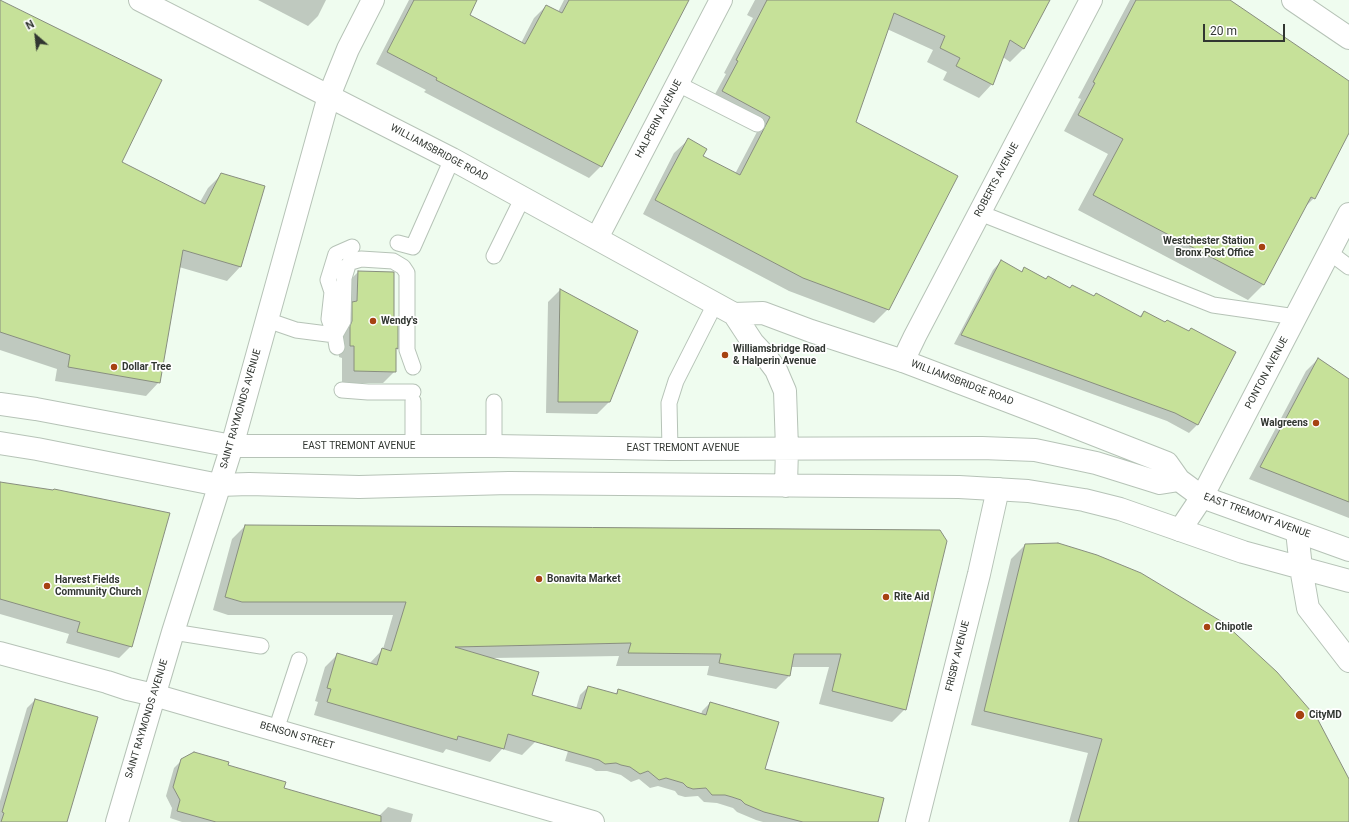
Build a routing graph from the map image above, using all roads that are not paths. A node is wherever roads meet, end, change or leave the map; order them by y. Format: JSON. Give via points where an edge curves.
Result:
{"nodes":[{"id":1,"x":140,"y":0,"type":"edge"},
{"id":2,"x":373,"y":0,"type":"edge"},
{"id":3,"x":721,"y":0,"type":"edge"},
{"id":4,"x":1091,"y":0,"type":"edge"},
{"id":5,"x":1293,"y":0,"type":"edge"},
{"id":6,"x":1349,"y":38,"type":"edge"},
{"id":7,"x":678,"y":84,"type":"junction"},
{"id":8,"x":329,"y":96,"type":"junction"},
{"id":9,"x":757,"y":124,"type":"dead end"},
{"id":10,"x":452,"y":159,"type":"junction"},
{"id":11,"x":523,"y":197,"type":"junction"},
{"id":12,"x":980,"y":213,"type":"junction"},
{"id":13,"x":1349,"y":214,"type":"edge"},
{"id":14,"x":597,"y":238,"type":"junction"},
{"id":15,"x":398,"y":243,"type":"dead end"},
{"id":16,"x":352,"y":247,"type":"dead end"},
{"id":17,"x":1329,"y":252,"type":"junction"},
{"id":18,"x":494,"y":256,"type":"dead end"},
{"id":19,"x":1349,"y":267,"type":"edge"},
{"id":20,"x":715,"y":304,"type":"junction"},
{"id":21,"x":734,"y":314,"type":"junction"},
{"id":22,"x":1296,"y":317,"type":"junction"},
{"id":23,"x":267,"y":320,"type":"junction"},
{"id":24,"x":336,"y":341,"type":"junction"},
{"id":25,"x":903,"y":360,"type":"junction"},
{"id":26,"x":413,"y":367,"type":"dead end"},
{"id":27,"x":342,"y":390,"type":"dead end"},
{"id":28,"x":494,"y":402,"type":"dead end"},
{"id":29,"x":0,"y":404,"type":"edge"},
{"id":30,"x":0,"y":443,"type":"edge"},
{"id":31,"x":232,"y":446,"type":"junction"},
{"id":32,"x":494,"y":446,"type":"junction"},
{"id":33,"x":413,"y":447,"type":"junction"},
{"id":34,"x":787,"y":448,"type":"junction"},
{"id":35,"x":670,"y":449,"type":"junction"},
{"id":36,"x":1179,"y":480,"type":"junction"},
{"id":37,"x":220,"y":485,"type":"junction"},
{"id":38,"x":786,"y":486,"type":"junction"},
{"id":39,"x":998,"y":489,"type":"junction"},
{"id":40,"x":1202,"y":497,"type":"junction"},
{"id":41,"x":1180,"y":530,"type":"junction"},
{"id":42,"x":1297,"y":531,"type":"junction"},
{"id":43,"x":1349,"y":550,"type":"edge"},
{"id":44,"x":1301,"y":568,"type":"junction"},
{"id":45,"x":1349,"y":581,"type":"edge"},
{"id":46,"x":173,"y":632,"type":"junction"},
{"id":47,"x":261,"y":646,"type":"dead end"},
{"id":48,"x":0,"y":653,"type":"edge"},
{"id":49,"x":299,"y":660,"type":"dead end"},
{"id":50,"x":1349,"y":661,"type":"edge"},
{"id":51,"x":154,"y":695,"type":"junction"},
{"id":52,"x":276,"y":730,"type":"junction"},
{"id":53,"x":117,"y":822,"type":"edge"},
{"id":54,"x":593,"y":822,"type":"edge"},
{"id":55,"x":917,"y":822,"type":"edge"}],
"edges":[{"from":1,"to":8,"type":"main road","name":"WILLIAMSBRIDGE ROAD"},
{"from":2,"to":8,"type":"main road","name":"SAINT RAYMONDS AVENUE","via":[[348,49]]},
{"from":3,"to":7,"type":"main road","name":"HALPERIN AVENUE"},
{"from":4,"to":12,"type":"main road","name":"ROBERTS AVENUE"},
{"from":5,"to":6,"type":"main road"},
{"from":7,"to":9,"type":"lane"},
{"from":7,"to":14,"type":"main road","name":"HALPERIN AVENUE"},
{"from":8,"to":10,"type":"main road","name":"WILLIAMSBRIDGE ROAD"},
{"from":8,"to":23,"type":"main road","name":"SAINT RAYMONDS AVENUE"},
{"from":10,"to":11,"type":"main road","name":"WILLIAMSBRIDGE ROAD"},
{"from":10,"to":15,"type":"lane","via":[[413,247]]},
{"from":11,"to":14,"type":"main road","name":"WILLIAMSBRIDGE ROAD"},
{"from":11,"to":18,"type":"lane"},
{"from":12,"to":22,"type":"lane","via":[[1213,305]]},
{"from":12,"to":25,"type":"main road","name":"ROBERTS AVENUE"},
{"from":13,"to":17,"type":"main road","name":"PONTON AVENUE"},
{"from":14,"to":20,"type":"main road","name":"WILLIAMSBRIDGE ROAD"},
{"from":16,"to":24,"type":"lane","via":[[336,254],[328,280],[332,292],[329,319]]},
{"from":17,"to":19,"type":"lane"},
{"from":17,"to":22,"type":"main road","name":"PONTON AVENUE"},
{"from":20,"to":21,"type":"main road","name":"WILLIAMSBRIDGE ROAD"},
{"from":20,"to":35,"type":"lane","via":[[676,381],[669,403]]},
{"from":21,"to":25,"type":"main road","name":"WILLIAMSBRIDGE ROAD","via":[[763,313]]},
{"from":21,"to":34,"type":"main road","name":"WILLIAMSBRIDGE ROAD","via":[[753,343],[776,370],[785,391]]},
{"from":22,"to":40,"type":"main road","name":"PONTON AVENUE"},
{"from":23,"to":24,"type":"lane"},
{"from":23,"to":31,"type":"main road","name":"SAINT RAYMONDS AVENUE"},
{"from":24,"to":26,"type":"lane","via":[[343,321],[344,278],[348,265],[361,259],[393,261],[407,273],[407,350]]},
{"from":25,"to":36,"type":"main road","name":"WILLIAMSBRIDGE ROAD","via":[[1167,463]]},
{"from":27,"to":33,"type":"lane","via":[[413,396]]},
{"from":28,"to":32,"type":"lane"},
{"from":29,"to":31,"type":"main road","name":"EAST TREMONT AVENUE"},
{"from":30,"to":37,"type":"main road","via":[[37,448]]},
{"from":31,"to":33,"type":"main road","name":"EAST TREMONT AVENUE"},
{"from":31,"to":37,"type":"main road","name":"SAINT RAYMONDS AVENUE"},
{"from":32,"to":33,"type":"main road","name":"EAST TREMONT AVENUE"},
{"from":32,"to":35,"type":"main road","name":"EAST TREMONT AVENUE"},
{"from":34,"to":35,"type":"main road","name":"EAST TREMONT AVENUE"},
{"from":34,"to":36,"type":"main road","name":"EAST TREMONT AVENUE","via":[[965,447],[1035,450],[1096,463],[1160,482]]},
{"from":34,"to":38,"type":"main road","name":"WILLIAMSBRIDGE ROAD"},
{"from":36,"to":40,"type":"main road","name":"EAST TREMONT AVENUE"},
{"from":37,"to":38,"type":"main road","via":[[359,487],[509,483]]},
{"from":37,"to":46,"type":"main road","name":"SAINT RAYMONDS AVENUE"},
{"from":38,"to":39,"type":"main road"},
{"from":39,"to":41,"type":"main road","via":[[1084,500]]},
{"from":39,"to":55,"type":"main road","name":"FRISBY AVENUE"},
{"from":40,"to":41,"type":"main road","name":"PONTON AVENUE"},
{"from":40,"to":42,"type":"main road","name":"EAST TREMONT AVENUE"},
{"from":41,"to":44,"type":"main road","via":[[1243,552]]},
{"from":42,"to":43,"type":"main road","name":"EAST TREMONT AVENUE"},
{"from":42,"to":44,"type":"main road"},
{"from":44,"to":45,"type":"main road"},
{"from":44,"to":50,"type":"main road","via":[[1308,608]]},
{"from":46,"to":47,"type":"lane"},
{"from":46,"to":51,"type":"main road","name":"SAINT RAYMONDS AVENUE"},
{"from":48,"to":51,"type":"main road","name":"BENSON STREET"},
{"from":49,"to":52,"type":"lane"},
{"from":51,"to":52,"type":"main road","name":"BENSON STREET"},
{"from":51,"to":53,"type":"main road","name":"SAINT RAYMONDS AVENUE"},
{"from":52,"to":54,"type":"main road","name":"BENSON STREET"}]}
